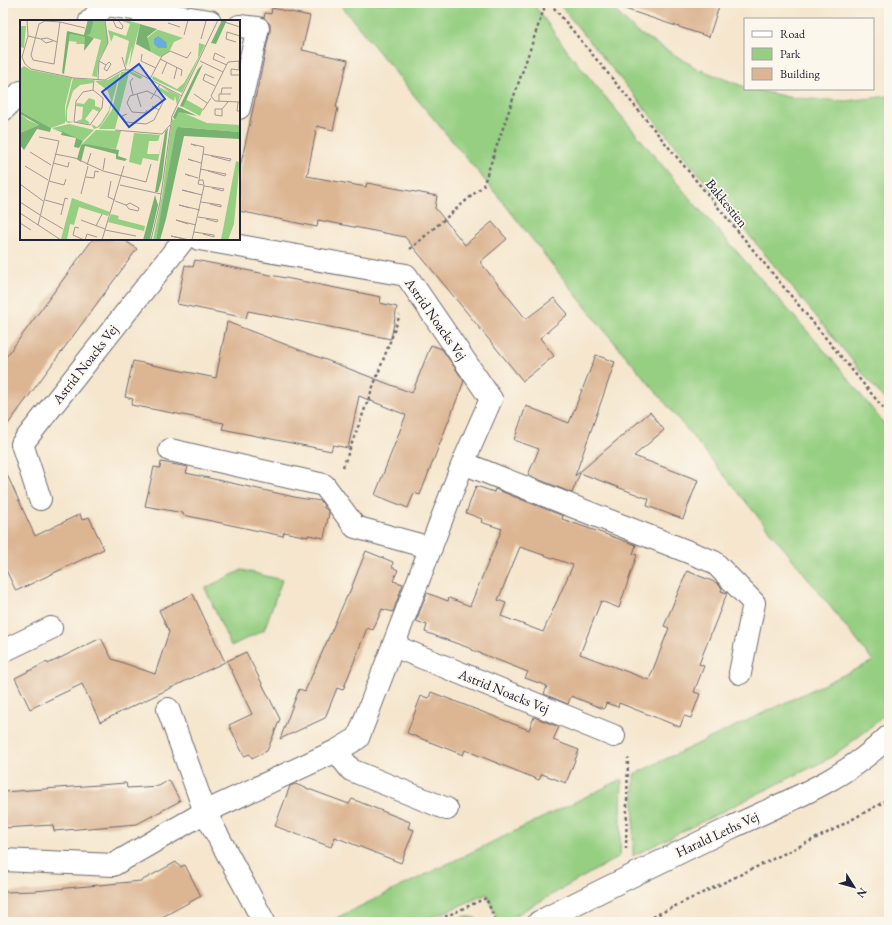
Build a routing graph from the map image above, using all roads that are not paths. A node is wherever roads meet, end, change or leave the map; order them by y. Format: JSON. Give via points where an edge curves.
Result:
{"nodes":[{"id":1,"x":91,"y":20,"type":"edge"},
{"id":2,"x":204,"y":20,"type":"edge"},
{"id":3,"x":240,"y":26,"type":"edge"},
{"id":4,"x":20,"y":93,"type":"edge"},
{"id":5,"x":240,"y":104,"type":"edge"},
{"id":6,"x":3,"y":110,"type":"edge"},
{"id":7,"x":183,"y":240,"type":"edge"},
{"id":8,"x":205,"y":240,"type":"edge"},
{"id":9,"x":170,"y":450,"type":"dead end"},
{"id":10,"x":463,"y":463,"type":"junction"},
{"id":11,"x":40,"y":499,"type":"dead end"},
{"id":12,"x":431,"y":548,"type":"junction"},
{"id":13,"x":51,"y":628,"type":"dead end"},
{"id":14,"x":394,"y":646,"type":"junction"},
{"id":15,"x":3,"y":651,"type":"edge"},
{"id":16,"x":740,"y":673,"type":"dead end"},
{"id":17,"x":168,"y":709,"type":"dead end"},
{"id":18,"x":614,"y":736,"type":"road end"},
{"id":19,"x":889,"y":736,"type":"edge"},
{"id":20,"x":336,"y":751,"type":"junction"},
{"id":21,"x":447,"y":809,"type":"dead end"},
{"id":22,"x":205,"y":812,"type":"junction"},
{"id":23,"x":3,"y":860,"type":"edge"},
{"id":24,"x":264,"y":922,"type":"edge"},
{"id":25,"x":539,"y":922,"type":"edge"}],
"edges":[{"from":1,"to":2,"type":"street","via":[[106,5]]},
{"from":3,"to":5,"type":"street","via":[[258,28]]},
{"from":4,"to":6,"type":"street"},
{"from":7,"to":11,"type":"street","name":"Astrid Noacks Vej","via":[[22,444]]},
{"from":8,"to":10,"type":"street","name":"Astrid Noacks Vej","via":[[406,275],[492,399]]},
{"from":9,"to":12,"type":"street","via":[[324,485],[355,527]]},
{"from":10,"to":12,"type":"street","name":"Astrid Noacks Vej"},
{"from":10,"to":16,"type":"street","via":[[714,562],[754,603]]},
{"from":12,"to":14,"type":"street","name":"Astrid Noacks Vej"},
{"from":13,"to":15,"type":"street"},
{"from":14,"to":18,"type":"street","name":"Astrid Noacks Vej"},
{"from":14,"to":20,"type":"street","name":"Astrid Noacks Vej","via":[[358,738]]},
{"from":17,"to":22,"type":"street"},
{"from":19,"to":25,"type":"street","name":"Harald Leths Vej","via":[[877,748],[831,780]]},
{"from":20,"to":21,"type":"street","via":[[351,770]]},
{"from":20,"to":22,"type":"street","name":"Astrid Noacks Vej"},
{"from":22,"to":23,"type":"street","name":"Astrid Noacks Vej","via":[[113,865]]},
{"from":22,"to":24,"type":"street"}]}
